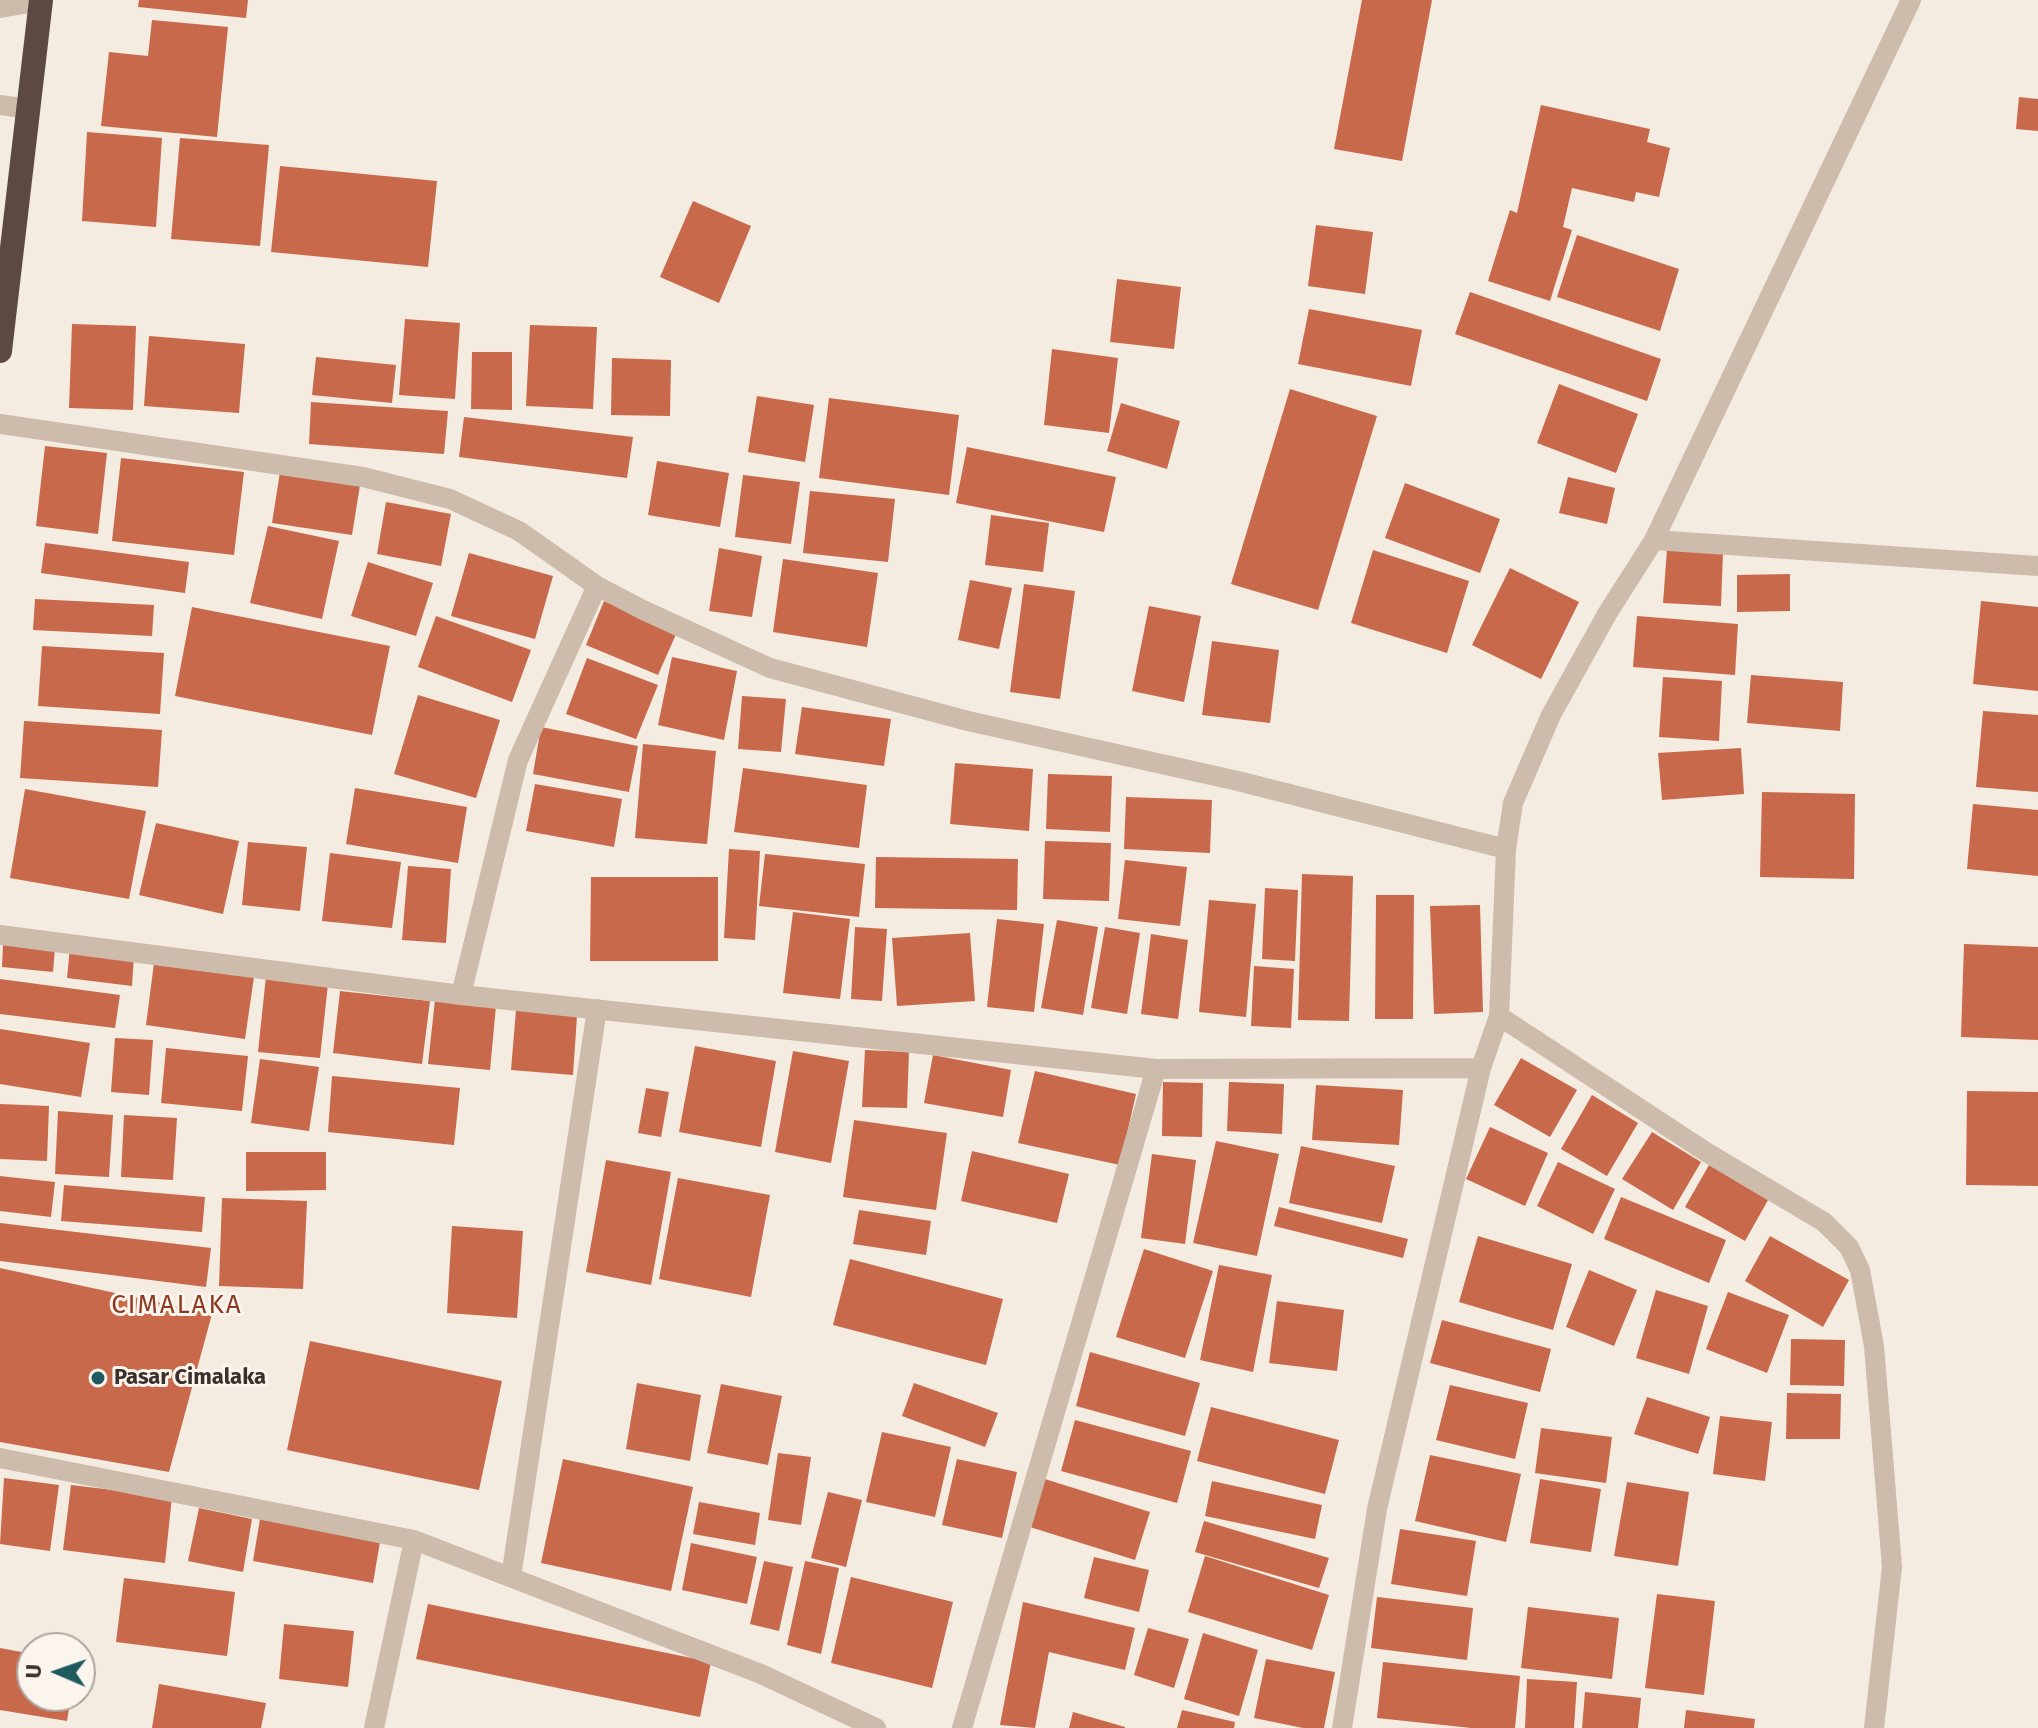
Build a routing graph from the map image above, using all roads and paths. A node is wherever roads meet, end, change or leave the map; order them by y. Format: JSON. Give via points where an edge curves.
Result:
{"nodes":[{"id":1,"x":41,"y":0,"type":"edge"},
{"id":2,"x":1911,"y":0,"type":"edge"},
{"id":3,"x":0,"y":8,"type":"edge"},
{"id":4,"x":0,"y":105,"type":"edge"},
{"id":5,"x":28,"y":109,"type":"junction"},
{"id":6,"x":0,"y":351,"type":"edge"},
{"id":7,"x":0,"y":424,"type":"edge"},
{"id":8,"x":1654,"y":540,"type":"junction"},
{"id":9,"x":2038,"y":566,"type":"edge"},
{"id":10,"x":597,"y":586,"type":"junction"},
{"id":11,"x":1506,"y":849,"type":"junction"},
{"id":12,"x":0,"y":935,"type":"edge"},
{"id":13,"x":461,"y":995,"type":"junction"},
{"id":14,"x":597,"y":1009,"type":"junction"},
{"id":15,"x":1499,"y":1016,"type":"junction"},
{"id":16,"x":1481,"y":1068,"type":"junction"},
{"id":17,"x":1156,"y":1069,"type":"junction"},
{"id":18,"x":0,"y":1458,"type":"edge"},
{"id":19,"x":414,"y":1540,"type":"junction"},
{"id":20,"x":511,"y":1577,"type":"junction"},
{"id":21,"x":374,"y":1728,"type":"edge"},
{"id":22,"x":876,"y":1728,"type":"edge"},
{"id":23,"x":962,"y":1728,"type":"edge"},
{"id":24,"x":1342,"y":1728,"type":"edge"},
{"id":25,"x":1874,"y":1728,"type":"edge"}],
"edges":[{"from":1,"to":3,"type":"street"},
{"from":1,"to":5,"type":"highway"},
{"from":2,"to":8,"type":"street"},
{"from":4,"to":5,"type":"street"},
{"from":5,"to":6,"type":"highway"},
{"from":7,"to":10,"type":"street","via":[[363,477],[450,499],[519,531]]},
{"from":8,"to":9,"type":"street"},
{"from":8,"to":11,"type":"street","via":[[1551,715],[1513,803]]},
{"from":10,"to":11,"type":"street","via":[[770,668],[866,696]]},
{"from":10,"to":13,"type":"street","via":[[518,760]]},
{"from":11,"to":15,"type":"street"},
{"from":12,"to":13,"type":"street"},
{"from":13,"to":14,"type":"street"},
{"from":14,"to":17,"type":"street"},
{"from":14,"to":20,"type":"street"},
{"from":15,"to":16,"type":"street"},
{"from":15,"to":25,"type":"street","via":[[1706,1152],[1824,1222],[1849,1247],[1860,1270],[1874,1346],[1891,1552]]},
{"from":16,"to":17,"type":"street"},
{"from":16,"to":24,"type":"street","via":[[1377,1509]]},
{"from":17,"to":23,"type":"street"},
{"from":18,"to":19,"type":"street"},
{"from":19,"to":20,"type":"street"},
{"from":19,"to":21,"type":"street"},
{"from":20,"to":22,"type":"street","via":[[761,1674]]}]}
